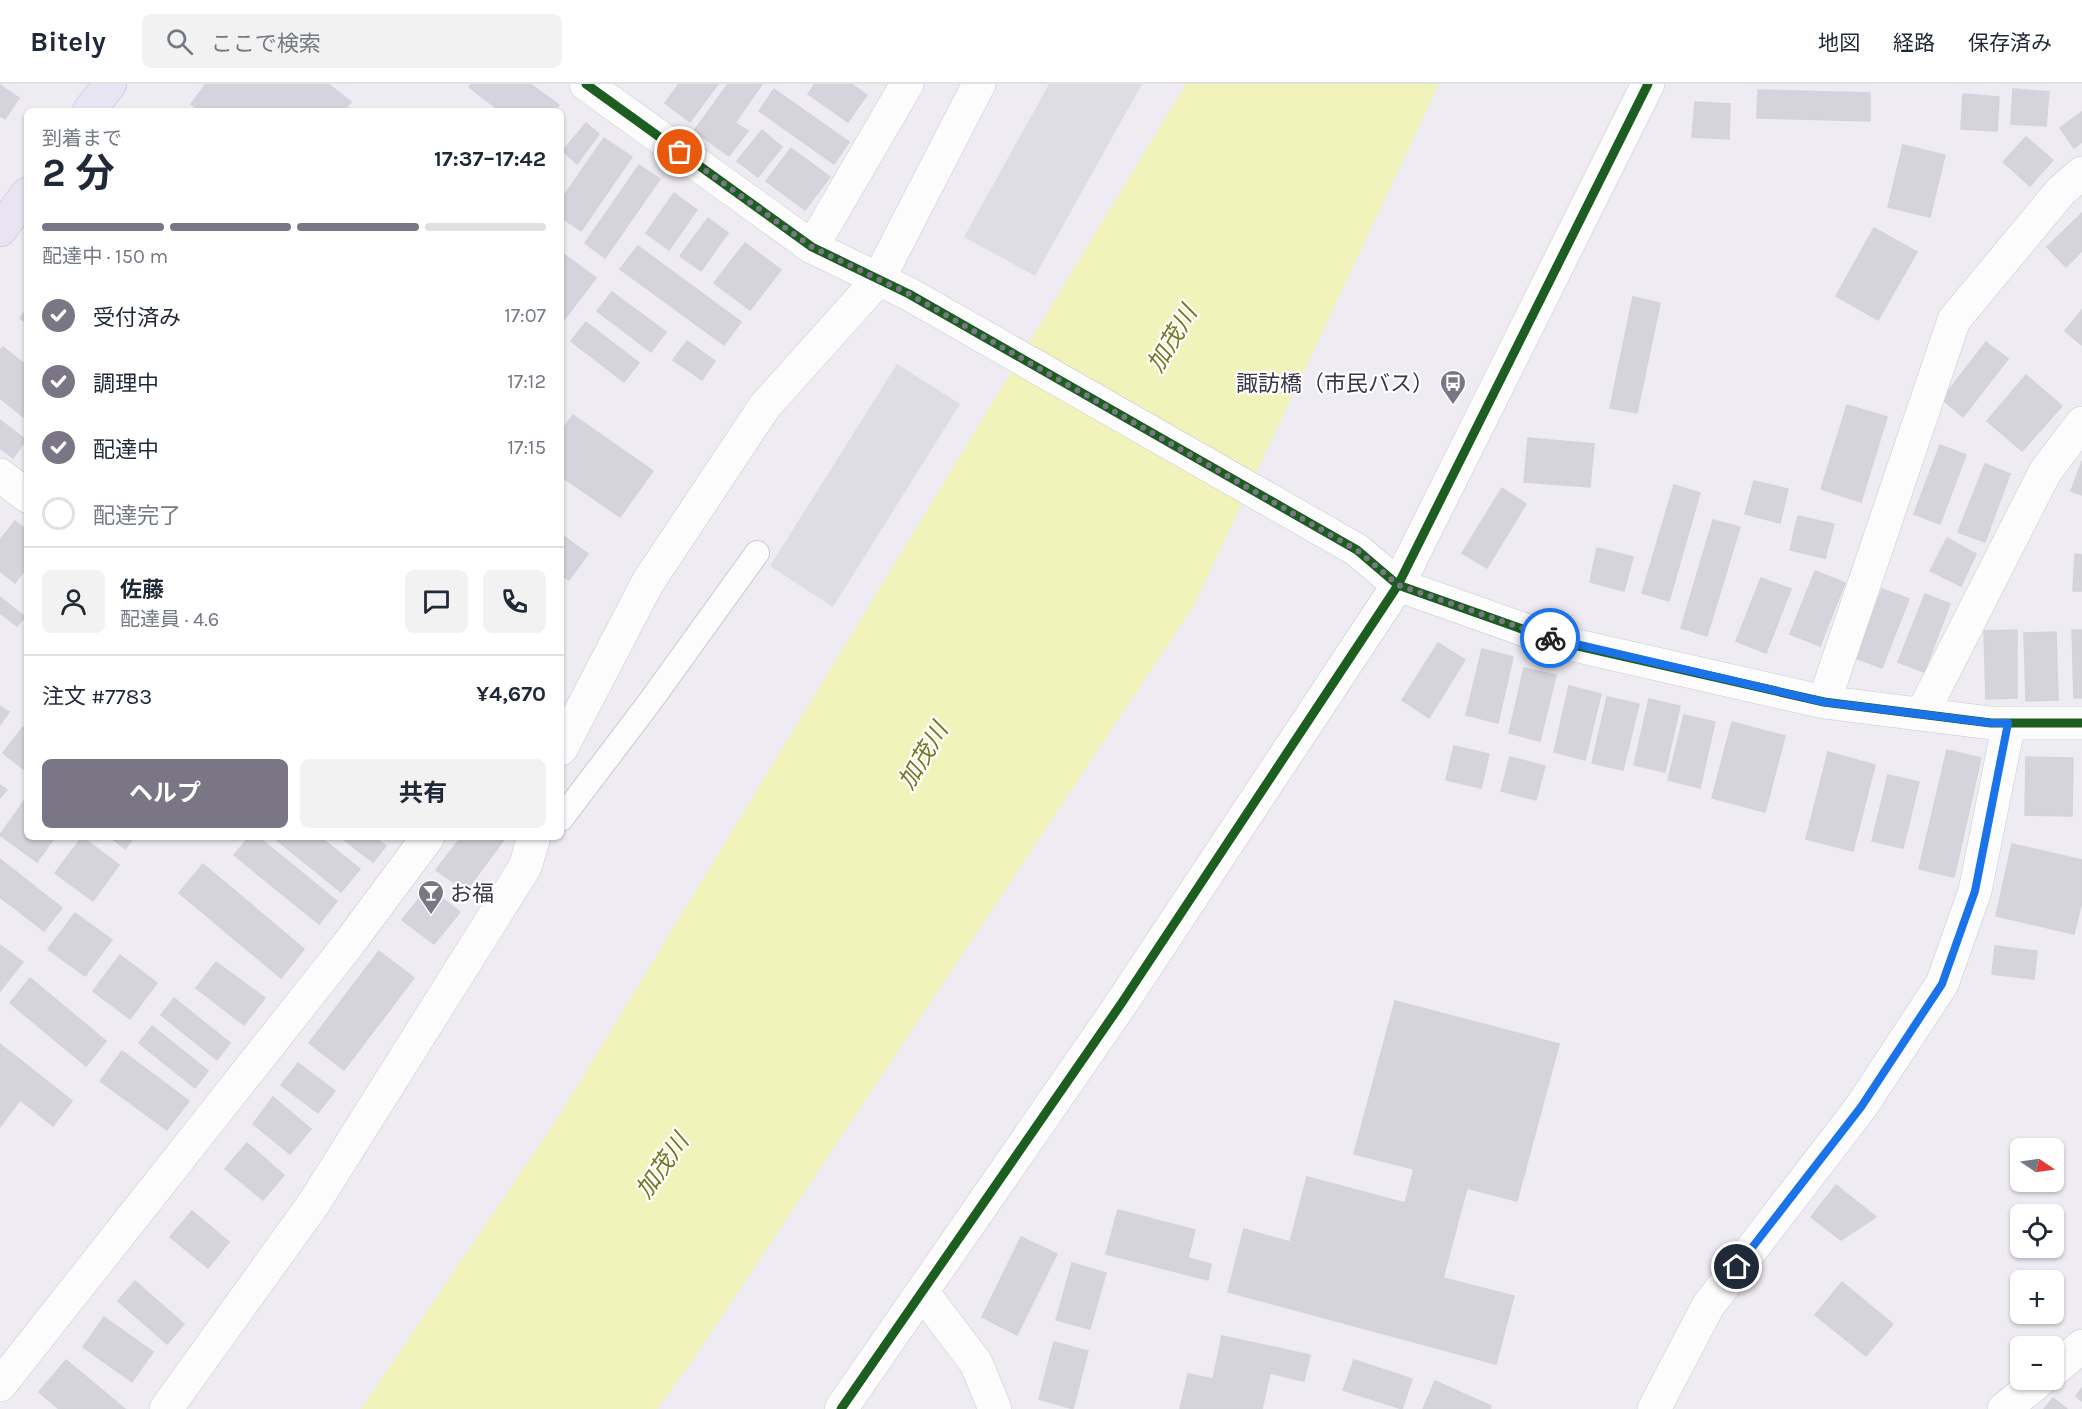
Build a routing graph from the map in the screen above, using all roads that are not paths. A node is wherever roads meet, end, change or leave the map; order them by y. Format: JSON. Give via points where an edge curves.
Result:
{"nodes":[{"id":1,"x":110,"y":84,"type":"edge"},
{"id":2,"x":586,"y":84,"type":"edge"},
{"id":3,"x":907,"y":84,"type":"edge"},
{"id":4,"x":979,"y":84,"type":"edge"},
{"id":5,"x":1648,"y":84,"type":"edge"},
{"id":6,"x":91,"y":108,"type":"edge"},
{"id":7,"x":2082,"y":173,"type":"edge"},
{"id":8,"x":24,"y":198,"type":"edge"},
{"id":9,"x":0,"y":230,"type":"edge"},
{"id":10,"x":812,"y":247,"type":"junction"},
{"id":11,"x":878,"y":280,"type":"junction"},
{"id":12,"x":2082,"y":423,"type":"edge"},
{"id":13,"x":0,"y":475,"type":"edge"},
{"id":14,"x":24,"y":494,"type":"edge"},
{"id":15,"x":756,"y":553,"type":"dead end"},
{"id":16,"x":1398,"y":585,"type":"junction"},
{"id":17,"x":1824,"y":702,"type":"junction"},
{"id":18,"x":1922,"y":714,"type":"junction"},
{"id":19,"x":2008,"y":723,"type":"junction"},
{"id":20,"x":2082,"y":723,"type":"edge"},
{"id":21,"x":564,"y":743,"type":"edge"},
{"id":22,"x":564,"y":815,"type":"edge"},
{"id":23,"x":426,"y":840,"type":"edge"},
{"id":24,"x":543,"y":840,"type":"edge"},
{"id":25,"x":529,"y":852,"type":"edge"},
{"id":26,"x":922,"y":1293,"type":"junction"},
{"id":27,"x":2082,"y":1346,"type":"edge"},
{"id":28,"x":2064,"y":1361,"type":"edge"},
{"id":29,"x":0,"y":1385,"type":"edge"},
{"id":30,"x":2028,"y":1390,"type":"edge"},
{"id":31,"x":166,"y":1409,"type":"edge"},
{"id":32,"x":841,"y":1409,"type":"edge"},
{"id":33,"x":994,"y":1409,"type":"edge"},
{"id":34,"x":1654,"y":1409,"type":"edge"},
{"id":35,"x":2004,"y":1409,"type":"edge"}],
"edges":[{"from":1,"to":6,"type":"main road"},
{"from":2,"to":10,"type":"street"},
{"from":3,"to":10,"type":"street"},
{"from":4,"to":11,"type":"street"},
{"from":5,"to":16,"type":"street"},
{"from":7,"to":17,"type":"street","via":[[2061,191],[1954,320]]},
{"from":8,"to":9,"type":"main road"},
{"from":10,"to":11,"type":"street"},
{"from":11,"to":16,"type":"street","via":[[909,294],[1357,550]]},
{"from":11,"to":21,"type":"street","via":[[758,416],[648,582]]},
{"from":12,"to":18,"type":"street","via":[[2045,472]]},
{"from":13,"to":14,"type":"street"},
{"from":15,"to":22,"type":"lane"},
{"from":16,"to":17,"type":"street","via":[[1557,641]]},
{"from":16,"to":26,"type":"street","via":[[1121,1004]]},
{"from":17,"to":18,"type":"street"},
{"from":18,"to":19,"type":"street"},
{"from":19,"to":20,"type":"street"},
{"from":19,"to":34,"type":"street","via":[[1975,891],[1942,984],[1861,1107],[1708,1306]]},
{"from":23,"to":29,"type":"street","via":[[339,956]]},
{"from":24,"to":25,"type":"lane"},
{"from":25,"to":31,"type":"street","via":[[314,1203]]},
{"from":26,"to":32,"type":"street"},
{"from":26,"to":33,"type":"street","via":[[976,1363]]},
{"from":27,"to":28,"type":"street"},
{"from":30,"to":35,"type":"street"}]}
